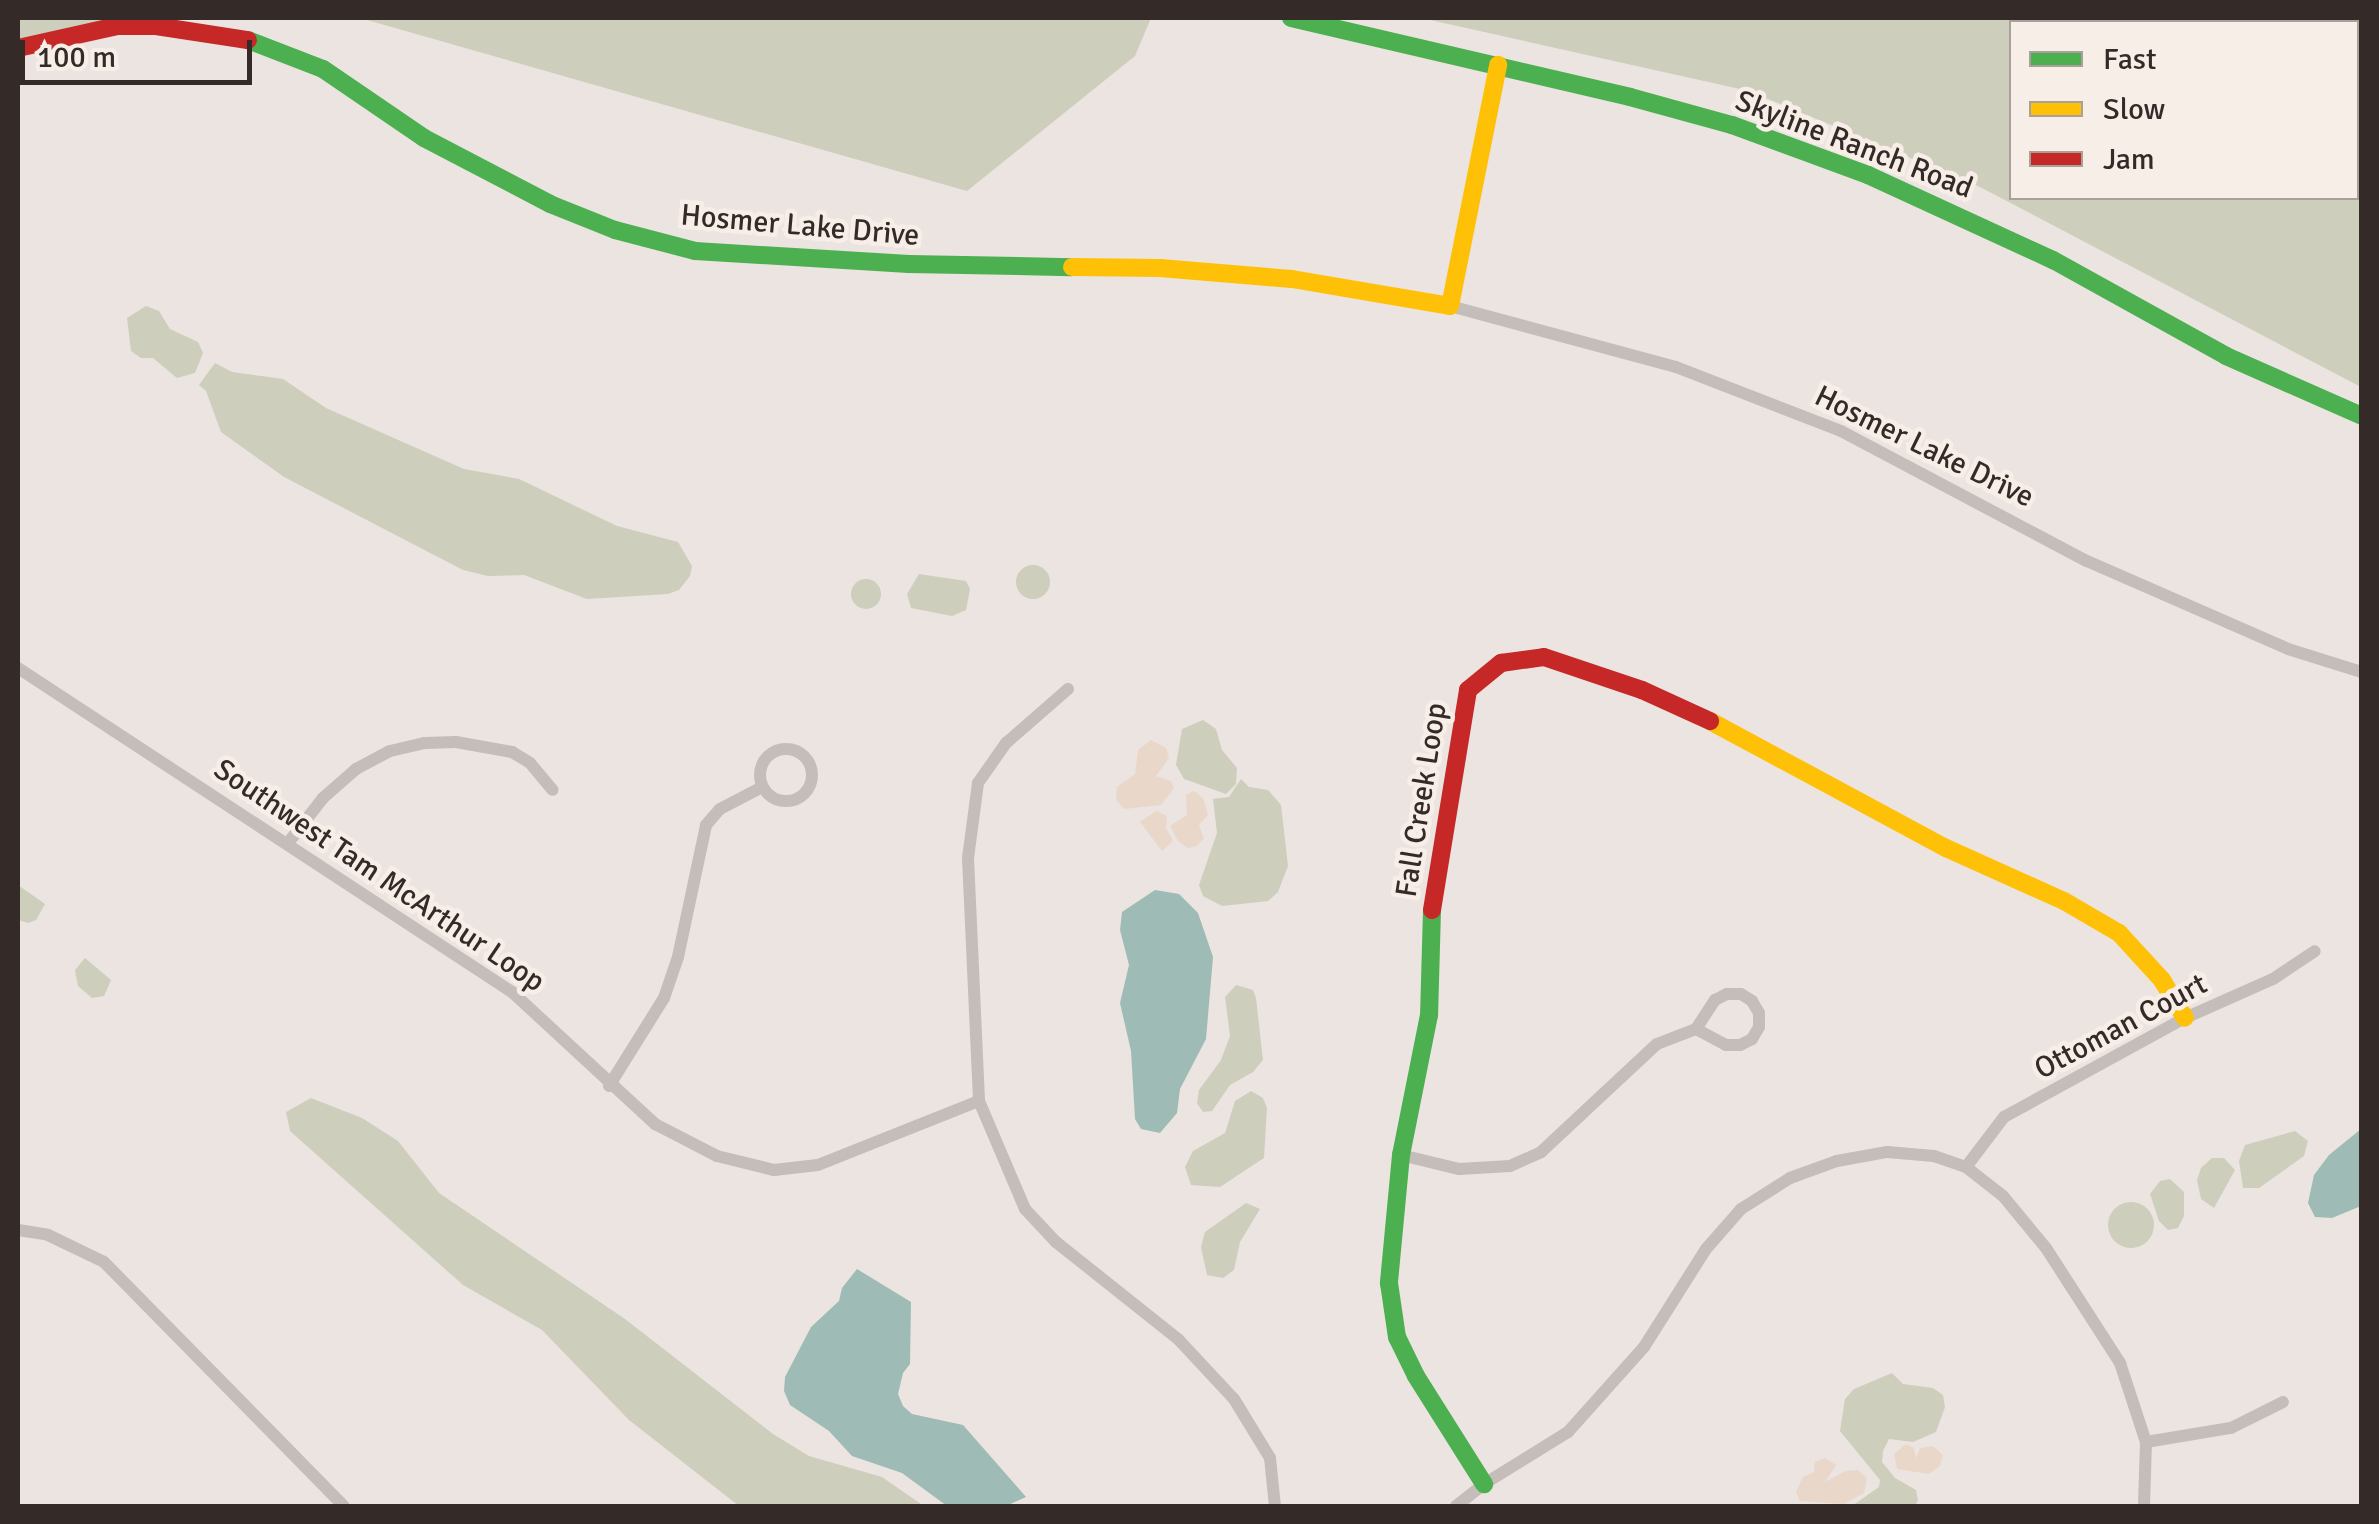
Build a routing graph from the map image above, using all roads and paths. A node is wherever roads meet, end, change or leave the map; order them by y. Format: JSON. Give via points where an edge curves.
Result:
{"nodes":[{"id":1,"x":1292,"y":18,"type":"edge"},
{"id":2,"x":18,"y":48,"type":"edge"},
{"id":3,"x":1498,"y":65,"type":"junction"},
{"id":4,"x":1450,"y":306,"type":"junction"},
{"id":5,"x":2362,"y":416,"type":"edge"},
{"id":6,"x":18,"y":668,"type":"edge"},
{"id":7,"x":2362,"y":672,"type":"edge"},
{"id":8,"x":1068,"y":690,"type":"dead end"},
{"id":9,"x":762,"y":787,"type":"junction"},
{"id":10,"x":553,"y":790,"type":"dead end"},
{"id":11,"x":288,"y":843,"type":"junction"},
{"id":12,"x":2315,"y":951,"type":"dead end"},
{"id":13,"x":2185,"y":1018,"type":"junction"},
{"id":14,"x":1696,"y":1030,"type":"junction"},
{"id":15,"x":609,"y":1086,"type":"junction"},
{"id":16,"x":979,"y":1101,"type":"junction"},
{"id":17,"x":1401,"y":1156,"type":"junction"},
{"id":18,"x":1966,"y":1167,"type":"junction"},
{"id":19,"x":18,"y":1230,"type":"edge"},
{"id":20,"x":2283,"y":1402,"type":"dead end"},
{"id":21,"x":2146,"y":1442,"type":"junction"},
{"id":22,"x":1484,"y":1484,"type":"junction"},
{"id":23,"x":344,"y":1506,"type":"edge"},
{"id":24,"x":1275,"y":1506,"type":"edge"},
{"id":25,"x":1456,"y":1506,"type":"edge"},
{"id":26,"x":2144,"y":1506,"type":"edge"}],
"edges":[{"from":1,"to":3,"type":"street","name":"Skyline Ranch Road"},
{"from":2,"to":4,"type":"street","name":"Hosmer Lake Drive","via":[[117,26],[259,42],[323,69],[424,138],[550,204],[695,251],[1160,268],[1292,279]]},
{"from":3,"to":4,"type":"street"},
{"from":3,"to":5,"type":"street","name":"Skyline Ranch Road","via":[[1732,125],[1868,174],[2053,260],[2240,362]]},
{"from":4,"to":7,"type":"street","name":"Hosmer Lake Drive","via":[[1676,368],[1841,431],[2087,562],[2288,649]]},
{"from":6,"to":11,"type":"street","name":"Southwest Tam McArthur Loop"},
{"from":8,"to":16,"type":"street","via":[[1006,743],[978,783],[968,858]]},
{"from":9,"to":9,"type":"street","via":[[771,797],[796,800],[806,792],[812,768],[796,750],[783,748],[762,762]]},
{"from":9,"to":15,"type":"street","via":[[729,803],[706,825],[664,998]]},
{"from":10,"to":11,"type":"street","via":[[512,752],[425,743],[356,768]]},
{"from":11,"to":15,"type":"street","name":"Southwest Tam McArthur Loop","via":[[512,992]]},
{"from":12,"to":13,"type":"street","name":"Ottoman Court","via":[[2273,979]]},
{"from":13,"to":17,"type":"street","name":"Fall Creek Loop","via":[[2162,980],[2119,934],[2064,901],[1946,848],[1746,738],[1642,690],[1544,657],[1502,662],[1468,690],[1432,906],[1429,1015]]},
{"from":13,"to":18,"type":"street","name":"Ottoman Court","via":[[2004,1118]]},
{"from":14,"to":14,"type":"street","via":[[1715,1000],[1727,994],[1741,994],[1759,1013],[1759,1027],[1740,1046]]},
{"from":14,"to":17,"type":"street","via":[[1657,1044],[1541,1152],[1510,1166],[1459,1169]]},
{"from":15,"to":16,"type":"street","name":"Southwest Tam McArthur Loop","via":[[655,1124],[717,1156],[774,1170],[818,1165]]},
{"from":16,"to":24,"type":"street","via":[[1025,1209],[1056,1242],[1178,1339],[1234,1399],[1270,1458]]},
{"from":17,"to":22,"type":"street","name":"Fall Creek Loop","via":[[1389,1283],[1397,1337]]},
{"from":18,"to":21,"type":"street","via":[[2003,1196],[2078,1293],[2120,1362]]},
{"from":18,"to":22,"type":"street","via":[[1886,1152],[1837,1161],[1790,1178],[1741,1209],[1706,1250],[1644,1347],[1568,1432]]},
{"from":19,"to":23,"type":"street","via":[[48,1235],[104,1262]]},
{"from":20,"to":21,"type":"street","via":[[2231,1428]]},
{"from":21,"to":26,"type":"street"},
{"from":22,"to":25,"type":"street"}]}
